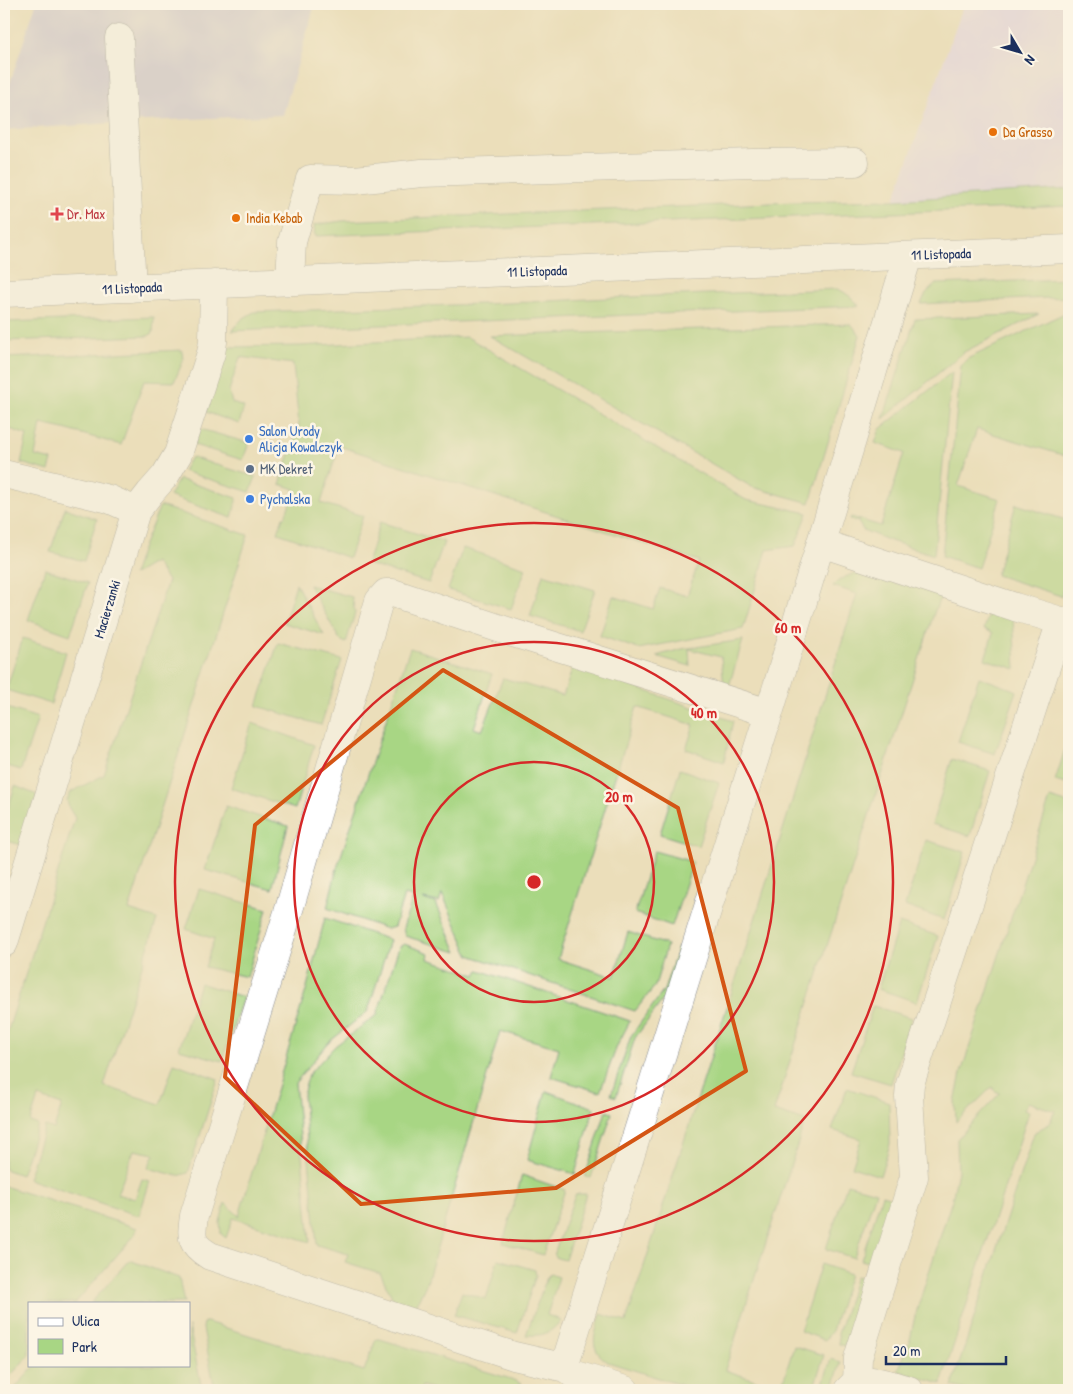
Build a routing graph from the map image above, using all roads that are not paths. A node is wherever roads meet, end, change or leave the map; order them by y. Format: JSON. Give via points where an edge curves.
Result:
{"nodes":[{"id":1,"x":119,"y":38,"type":"dead end"},
{"id":2,"x":855,"y":162,"type":"dead end"},
{"id":3,"x":1069,"y":249,"type":"edge"},
{"id":4,"x":908,"y":256,"type":"junction"},
{"id":5,"x":290,"y":281,"type":"junction"},
{"id":6,"x":214,"y":284,"type":"junction"},
{"id":7,"x":132,"y":288,"type":"junction"},
{"id":8,"x":4,"y":293,"type":"edge"},
{"id":9,"x":4,"y":474,"type":"edge"},
{"id":10,"x":136,"y":511,"type":"junction"},
{"id":11,"x":821,"y":543,"type":"junction"},
{"id":12,"x":1065,"y":621,"type":"edge"},
{"id":13,"x":769,"y":713,"type":"junction"},
{"id":14,"x":4,"y":943,"type":"edge"},
{"id":15,"x":566,"y":1368,"type":"junction"},
{"id":16,"x":852,"y":1386,"type":"edge"},
{"id":17,"x":625,"y":1390,"type":"edge"},
{"id":18,"x":909,"y":1390,"type":"edge"}],
"edges":[{"from":1,"to":7,"type":"street"},
{"from":2,"to":5,"type":"street","via":[[422,173],[355,180],[310,179],[292,242]]},
{"from":3,"to":4,"type":"street","name":"11 Listopada"},
{"from":4,"to":5,"type":"street","name":"11 Listopada"},
{"from":4,"to":11,"type":"street"},
{"from":5,"to":6,"type":"street","name":"11 Listopada"},
{"from":6,"to":7,"type":"street","name":"11 Listopada"},
{"from":6,"to":10,"type":"street","name":"Macierzanki","via":[[211,353],[178,454],[165,476]]},
{"from":7,"to":8,"type":"street","name":"11 Listopada"},
{"from":9,"to":10,"type":"street","via":[[109,500]]},
{"from":10,"to":14,"type":"street","name":"Macierzanki"},
{"from":11,"to":12,"type":"street"},
{"from":11,"to":13,"type":"street"},
{"from":12,"to":16,"type":"street","via":[[910,1084],[914,1177]]},
{"from":13,"to":15,"type":"street"},
{"from":13,"to":15,"type":"street","via":[[393,593],[386,594],[380,601],[194,1216],[193,1241],[210,1256],[514,1356]]},
{"from":15,"to":17,"type":"street","via":[[573,1374]]},
{"from":16,"to":18,"type":"street","via":[[867,1380]]}]}
